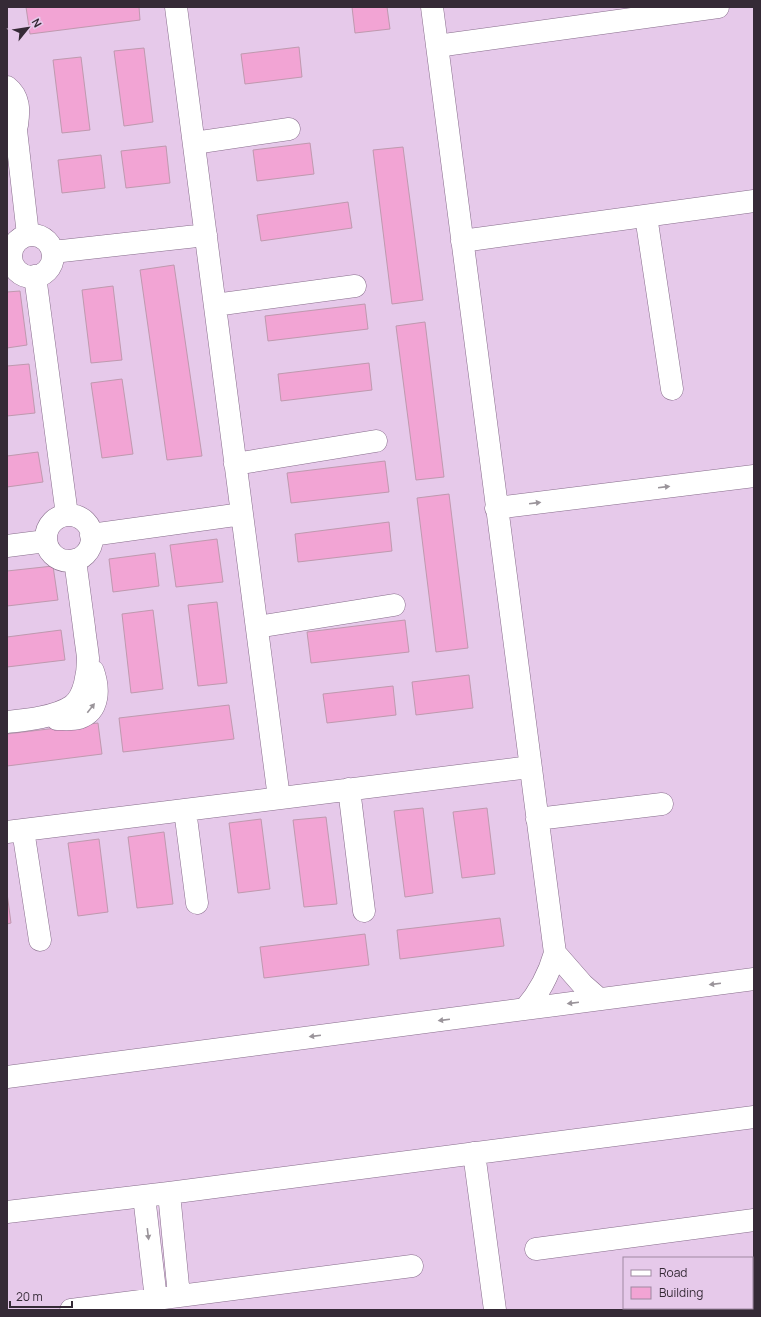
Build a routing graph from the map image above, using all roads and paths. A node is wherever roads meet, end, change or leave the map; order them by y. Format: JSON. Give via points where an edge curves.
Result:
{"nodes":[{"id":1,"x":176,"y":7,"type":"edge"},
{"id":2,"x":432,"y":7,"type":"edge"},
{"id":3,"x":718,"y":7,"type":"edge"},
{"id":4,"x":437,"y":46,"type":"junction"},
{"id":5,"x":7,"y":88,"type":"edge"},
{"id":6,"x":7,"y":109,"type":"edge"},
{"id":7,"x":289,"y":129,"type":"dead end"},
{"id":8,"x":16,"y":130,"type":"junction"},
{"id":9,"x":194,"y":142,"type":"junction"},
{"id":10,"x":754,"y":201,"type":"edge"},
{"id":11,"x":646,"y":216,"type":"junction"},
{"id":12,"x":28,"y":235,"type":"junction"},
{"id":13,"x":206,"y":235,"type":"junction"},
{"id":14,"x":462,"y":241,"type":"junction"},
{"id":15,"x":53,"y":252,"type":"junction"},
{"id":16,"x":9,"y":258,"type":"edge"},
{"id":17,"x":36,"y":276,"type":"junction"},
{"id":18,"x":355,"y":286,"type":"dead end"},
{"id":19,"x":215,"y":305,"type":"junction"},
{"id":20,"x":672,"y":389,"type":"dead end"},
{"id":21,"x":376,"y":441,"type":"dead end"},
{"id":22,"x":235,"y":464,"type":"junction"},
{"id":23,"x":754,"y":476,"type":"edge"},
{"id":24,"x":496,"y":508,"type":"junction"},
{"id":25,"x":242,"y":514,"type":"junction"},
{"id":26,"x":67,"y":515,"type":"junction"},
{"id":27,"x":91,"y":535,"type":"junction"},
{"id":28,"x":46,"y":541,"type":"junction"},
{"id":29,"x":7,"y":546,"type":"edge"},
{"id":30,"x":75,"y":560,"type":"junction"},
{"id":31,"x":394,"y":605,"type":"dead end"},
{"id":32,"x":257,"y":626,"type":"junction"},
{"id":33,"x":7,"y":722,"type":"edge"},
{"id":34,"x":530,"y":767,"type":"junction"},
{"id":35,"x":349,"y":789,"type":"junction"},
{"id":36,"x":279,"y":798,"type":"junction"},
{"id":37,"x":662,"y":804,"type":"dead end"},
{"id":38,"x":185,"y":810,"type":"junction"},
{"id":39,"x":537,"y":819,"type":"junction"},
{"id":40,"x":15,"y":831,"type":"edge"},
{"id":41,"x":197,"y":903,"type":"dead end"},
{"id":42,"x":364,"y":911,"type":"dead end"},
{"id":43,"x":40,"y":940,"type":"dead end"},
{"id":44,"x":555,"y":952,"type":"junction"},
{"id":45,"x":754,"y":979,"type":"edge"},
{"id":46,"x":599,"y":1000,"type":"junction"},
{"id":47,"x":525,"y":1009,"type":"junction"},
{"id":48,"x":7,"y":1077,"type":"edge"},
{"id":49,"x":754,"y":1117,"type":"edge"},
{"id":50,"x":474,"y":1153,"type":"junction"},
{"id":51,"x":169,"y":1193,"type":"junction"},
{"id":52,"x":144,"y":1196,"type":"junction"},
{"id":53,"x":7,"y":1212,"type":"edge"},
{"id":54,"x":754,"y":1220,"type":"edge"},
{"id":55,"x":536,"y":1249,"type":"dead end"},
{"id":56,"x":412,"y":1266,"type":"dead end"},
{"id":57,"x":179,"y":1296,"type":"junction"},
{"id":58,"x":156,"y":1299,"type":"junction"},
{"id":59,"x":71,"y":1310,"type":"edge"},
{"id":60,"x":495,"y":1310,"type":"edge"}],
"edges":[{"from":1,"to":9,"type":"street"},
{"from":2,"to":4,"type":"street"},
{"from":3,"to":4,"type":"street"},
{"from":4,"to":14,"type":"street"},
{"from":5,"to":8,"type":"street","via":[[18,102]]},
{"from":6,"to":8,"type":"street"},
{"from":7,"to":9,"type":"street"},
{"from":8,"to":12,"type":"street"},
{"from":9,"to":13,"type":"street"},
{"from":10,"to":11,"type":"street"},
{"from":11,"to":14,"type":"street"},
{"from":11,"to":20,"type":"street"},
{"from":12,"to":15,"type":"street","via":[[44,238]]},
{"from":12,"to":16,"type":"street","via":[[18,241]]},
{"from":13,"to":15,"type":"street"},
{"from":13,"to":19,"type":"street"},
{"from":14,"to":24,"type":"street"},
{"from":15,"to":17,"type":"street","via":[[53,259],[47,271]]},
{"from":16,"to":17,"type":"street","via":[[20,272]]},
{"from":17,"to":26,"type":"street"},
{"from":18,"to":19,"type":"street"},
{"from":19,"to":22,"type":"street"},
{"from":21,"to":22,"type":"street"},
{"from":22,"to":25,"type":"street"},
{"from":24,"to":23,"type":"street","one_way":true},
{"from":24,"to":34,"type":"street"},
{"from":25,"to":27,"type":"street"},
{"from":25,"to":32,"type":"street"},
{"from":26,"to":27,"type":"street","via":[[86,522]]},
{"from":26,"to":28,"type":"street","via":[[53,521],[46,534]]},
{"from":27,"to":30,"type":"street","via":[[88,550]]},
{"from":28,"to":29,"type":"street"},
{"from":28,"to":30,"type":"street","via":[[53,555],[68,561]]},
{"from":30,"to":33,"type":"street","via":[[88,658],[84,686],[78,700],[66,709],[42,718]]},
{"from":31,"to":32,"type":"street"},
{"from":32,"to":36,"type":"street"},
{"from":34,"to":35,"type":"street"},
{"from":34,"to":39,"type":"street"},
{"from":35,"to":36,"type":"street"},
{"from":35,"to":42,"type":"street"},
{"from":36,"to":38,"type":"street"},
{"from":37,"to":39,"type":"street"},
{"from":38,"to":40,"type":"street"},
{"from":38,"to":41,"type":"street"},
{"from":39,"to":44,"type":"street"},
{"from":40,"to":43,"type":"street"},
{"from":44,"to":46,"type":"street"},
{"from":44,"to":47,"type":"street","via":[[544,983]]},
{"from":45,"to":46,"type":"street","one_way":true},
{"from":46,"to":47,"type":"street","one_way":true},
{"from":47,"to":48,"type":"street","one_way":true},
{"from":49,"to":50,"type":"street"},
{"from":50,"to":51,"type":"street"},
{"from":50,"to":60,"type":"street"},
{"from":51,"to":52,"type":"street"},
{"from":51,"to":57,"type":"street"},
{"from":52,"to":53,"type":"street"},
{"from":52,"to":58,"type":"street","one_way":true},
{"from":54,"to":55,"type":"street"},
{"from":56,"to":57,"type":"street"},
{"from":57,"to":58,"type":"street"},
{"from":58,"to":59,"type":"street"}]}
